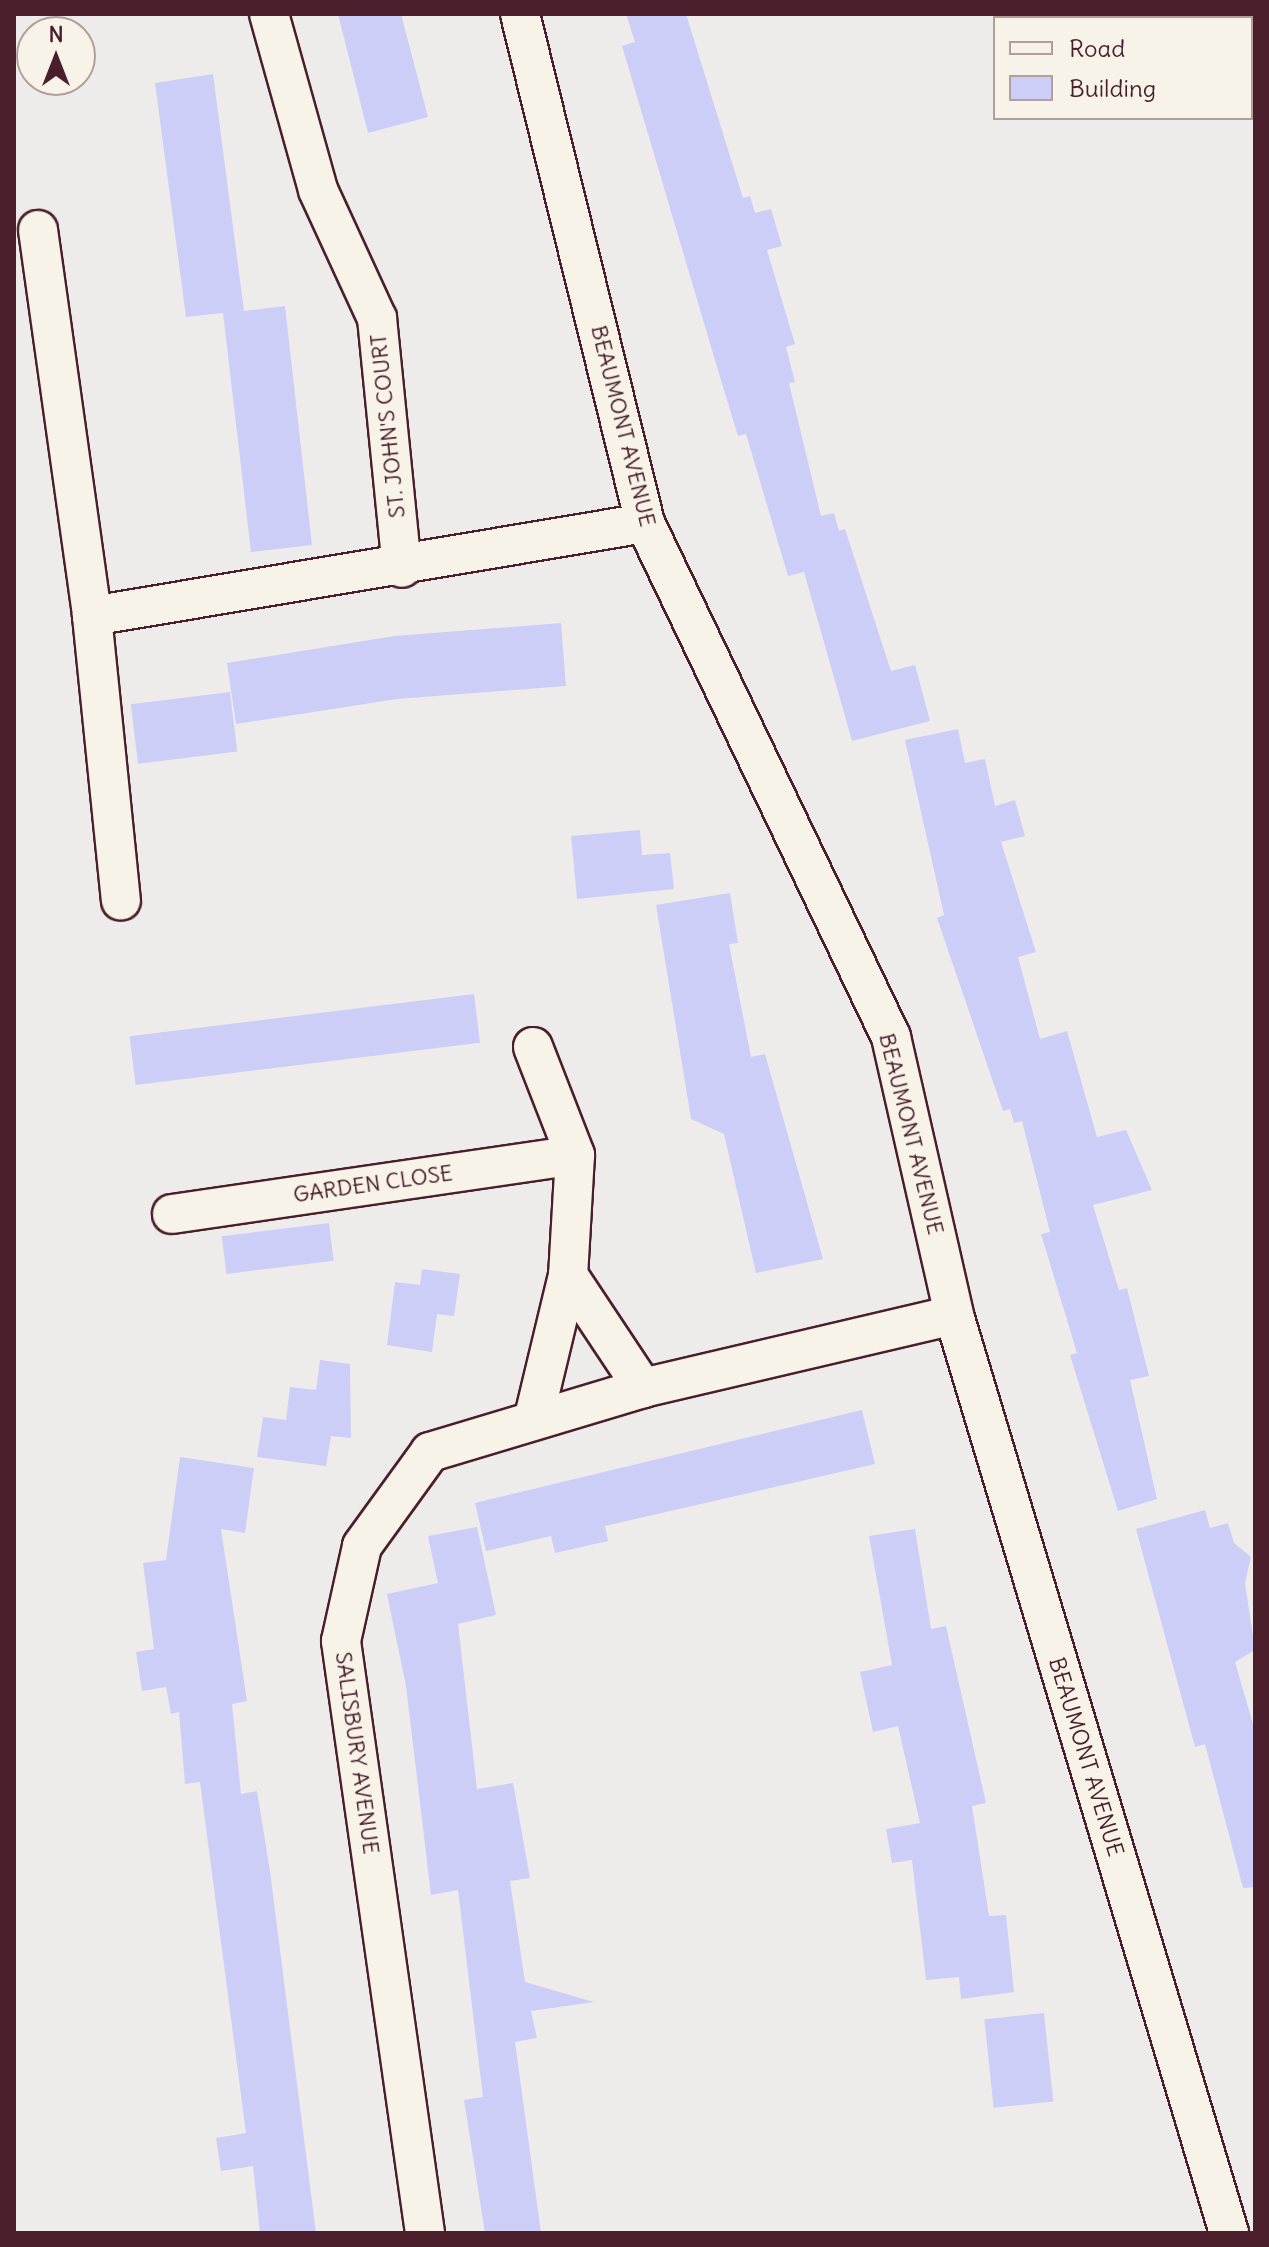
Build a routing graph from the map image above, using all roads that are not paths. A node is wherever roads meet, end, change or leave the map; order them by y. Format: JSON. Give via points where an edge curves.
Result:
{"nodes":[{"id":1,"x":269,"y":14,"type":"edge"},
{"id":2,"x":520,"y":14,"type":"edge"},
{"id":3,"x":38,"y":230,"type":"dead end"},
{"id":4,"x":645,"y":523,"type":"junction"},
{"id":5,"x":402,"y":568,"type":"junction"},
{"id":6,"x":92,"y":616,"type":"junction"},
{"id":7,"x":121,"y":901,"type":"dead end"},
{"id":8,"x":533,"y":1047,"type":"dead end"},
{"id":9,"x":575,"y":1155,"type":"junction"},
{"id":10,"x":172,"y":1214,"type":"dead end"},
{"id":11,"x":568,"y":1275,"type":"junction"},
{"id":12,"x":954,"y":1315,"type":"junction"},
{"id":13,"x":643,"y":1388,"type":"junction"},
{"id":14,"x":534,"y":1417,"type":"junction"},
{"id":15,"x":425,"y":2233,"type":"edge"},
{"id":16,"x":1229,"y":2233,"type":"edge"}],
"edges":[{"from":1,"to":5,"type":"street","name":"ST. JOHN'S COURT","via":[[318,190],[377,318]]},
{"from":2,"to":4,"type":"street","name":"BEAUMONT AVENUE"},
{"from":3,"to":6,"type":"street"},
{"from":4,"to":5,"type":"street"},
{"from":4,"to":12,"type":"street","name":"BEAUMONT AVENUE","via":[[891,1037]]},
{"from":5,"to":6,"type":"street"},
{"from":6,"to":7,"type":"street"},
{"from":8,"to":9,"type":"street"},
{"from":9,"to":10,"type":"street","name":"GARDEN CLOSE"},
{"from":9,"to":11,"type":"street"},
{"from":11,"to":13,"type":"street"},
{"from":11,"to":14,"type":"street"},
{"from":12,"to":13,"type":"street","name":"SALISBURY AVENUE"},
{"from":12,"to":16,"type":"street","name":"BEAUMONT AVENUE"},
{"from":13,"to":14,"type":"street","name":"SALISBURY AVENUE"},
{"from":14,"to":15,"type":"street","name":"SALISBURY AVENUE","via":[[430,1452],[362,1546],[341,1641]]}]}
